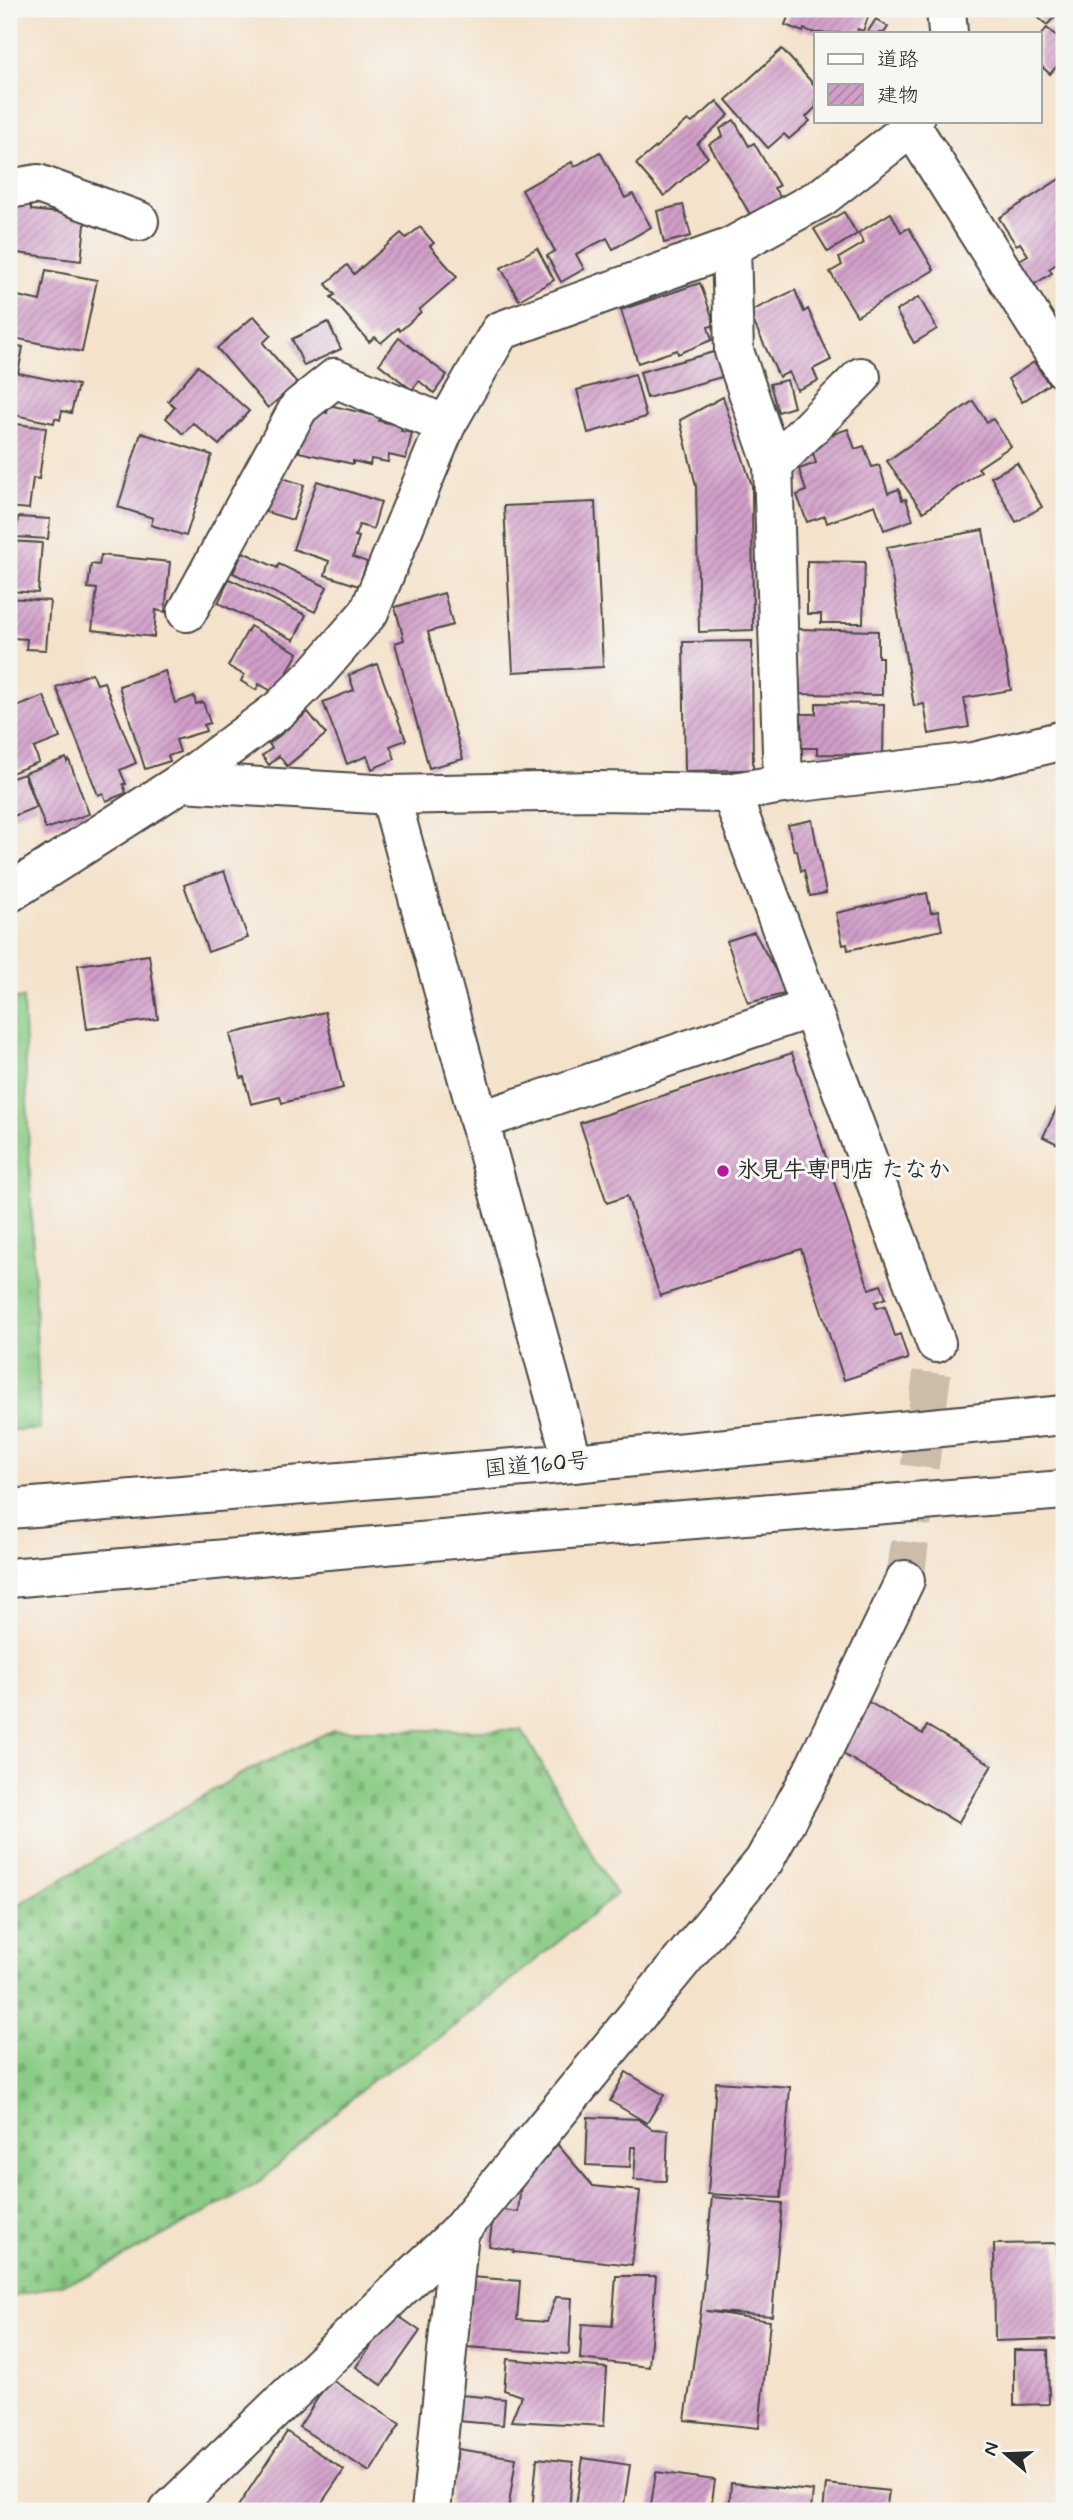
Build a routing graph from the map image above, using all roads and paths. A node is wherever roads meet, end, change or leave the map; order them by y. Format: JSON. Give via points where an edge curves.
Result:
{"nodes":[{"id":1,"x":946,"y":9,"type":"edge"},
{"id":2,"x":948,"y":32,"type":"edge"},
{"id":3,"x":913,"y":124,"type":"edge"},
{"id":4,"x":9,"y":189,"type":"edge"},
{"id":5,"x":139,"y":221,"type":"dead end"},
{"id":6,"x":732,"y":247,"type":"junction"},
{"id":7,"x":1064,"y":369,"type":"edge"},
{"id":8,"x":861,"y":377,"type":"dead end"},
{"id":9,"x":446,"y":425,"type":"junction"},
{"id":10,"x":773,"y":465,"type":"junction"},
{"id":11,"x":187,"y":612,"type":"dead end"},
{"id":12,"x":1064,"y":740,"type":"edge"},
{"id":13,"x":182,"y":782,"type":"junction"},
{"id":14,"x":783,"y":784,"type":"junction"},
{"id":15,"x":731,"y":793,"type":"junction"},
{"id":16,"x":390,"y":795,"type":"junction"},
{"id":17,"x":9,"y":892,"type":"edge"},
{"id":18,"x":811,"y":1008,"type":"junction"},
{"id":19,"x":479,"y":1121,"type":"junction"},
{"id":20,"x":936,"y":1343,"type":"tunnel mouth"},
{"id":21,"x":1064,"y":1415,"type":"edge"},
{"id":22,"x":573,"y":1463,"type":"junction"},
{"id":23,"x":1064,"y":1490,"type":"edge"},
{"id":24,"x":9,"y":1509,"type":"edge"},
{"id":25,"x":9,"y":1578,"type":"edge"},
{"id":26,"x":905,"y":1580,"type":"tunnel mouth"},
{"id":27,"x":459,"y":2232,"type":"junction"},
{"id":28,"x":169,"y":2511,"type":"edge"},
{"id":29,"x":431,"y":2511,"type":"edge"}],
"edges":[{"from":1,"to":2,"type":"main road"},
{"from":3,"to":6,"type":"main road","via":[[822,197]]},
{"from":3,"to":7,"type":"main road"},
{"from":4,"to":5,"type":"main road","via":[[38,184]]},
{"from":6,"to":9,"type":"main road","via":[[500,331]]},
{"from":6,"to":10,"type":"main road","via":[[734,351]]},
{"from":8,"to":10,"type":"main road"},
{"from":9,"to":11,"type":"main road","via":[[335,378],[299,407]]},
{"from":9,"to":13,"type":"main road","via":[[369,612],[281,708]]},
{"from":10,"to":14,"type":"main road"},
{"from":12,"to":14,"type":"main road","via":[[974,762]]},
{"from":13,"to":16,"type":"main road"},
{"from":13,"to":17,"type":"main road"},
{"from":14,"to":15,"type":"main road"},
{"from":15,"to":16,"type":"main road"},
{"from":15,"to":18,"type":"main road"},
{"from":16,"to":19,"type":"main road"},
{"from":18,"to":19,"type":"main road"},
{"from":18,"to":20,"type":"main road"},
{"from":19,"to":22,"type":"main road"},
{"from":21,"to":22,"type":"main road","name":"国道160号"},
{"from":22,"to":24,"type":"main road","name":"国道160号"},
{"from":23,"to":25,"type":"main road"},
{"from":26,"to":27,"type":"main road","via":[[764,1861]]},
{"from":27,"to":28,"type":"main road"},
{"from":27,"to":29,"type":"main road"}]}
